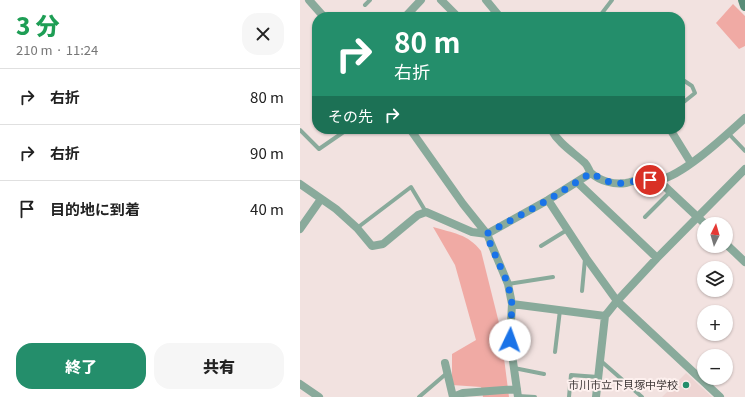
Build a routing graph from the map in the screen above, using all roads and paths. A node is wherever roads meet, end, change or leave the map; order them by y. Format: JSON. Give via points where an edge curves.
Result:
{"nodes":[{"id":1,"x":309,"y":0,"type":"edge"},
{"id":2,"x":370,"y":0,"type":"edge"},
{"id":3,"x":421,"y":0,"type":"edge"},
{"id":4,"x":441,"y":0,"type":"edge"},
{"id":5,"x":486,"y":0,"type":"edge"},
{"id":6,"x":612,"y":0,"type":"edge"},
{"id":7,"x":743,"y":0,"type":"edge"},
{"id":8,"x":365,"y":5,"type":"dead end"},
{"id":9,"x":745,"y":6,"type":"edge"},
{"id":10,"x":320,"y":12,"type":"edge"},
{"id":11,"x":410,"y":12,"type":"edge"},
{"id":12,"x":453,"y":12,"type":"edge"},
{"id":13,"x":496,"y":12,"type":"edge"},
{"id":14,"x":603,"y":12,"type":"edge"},
{"id":15,"x":685,"y":81,"type":"edge"},
{"id":16,"x":685,"y":101,"type":"edge"},
{"id":17,"x":745,"y":118,"type":"edge"},
{"id":18,"x":300,"y":130,"type":"edge"},
{"id":19,"x":728,"y":133,"type":"junction"},
{"id":20,"x":340,"y":134,"type":"edge"},
{"id":21,"x":414,"y":134,"type":"edge"},
{"id":22,"x":554,"y":134,"type":"edge"},
{"id":23,"x":673,"y":134,"type":"edge"},
{"id":24,"x":745,"y":151,"type":"edge"},
{"id":25,"x":691,"y":163,"type":"junction"},
{"id":26,"x":745,"y":169,"type":"edge"},
{"id":27,"x":591,"y":173,"type":"junction"},
{"id":28,"x":658,"y":180,"type":"junction"},
{"id":29,"x":577,"y":182,"type":"junction"},
{"id":30,"x":300,"y":184,"type":"edge"},
{"id":31,"x":670,"y":192,"type":"junction"},
{"id":32,"x":321,"y":199,"type":"junction"},
{"id":33,"x":548,"y":200,"type":"junction"},
{"id":34,"x":426,"y":212,"type":"junction"},
{"id":35,"x":645,"y":217,"type":"dead end"},
{"id":36,"x":697,"y":217,"type":"edge"},
{"id":37,"x":699,"y":217,"type":"edge"},
{"id":38,"x":697,"y":219,"type":"edge"},
{"id":39,"x":357,"y":228,"type":"junction"},
{"id":40,"x":300,"y":229,"type":"edge"},
{"id":41,"x":567,"y":230,"type":"junction"},
{"id":42,"x":486,"y":234,"type":"junction"},
{"id":43,"x":541,"y":246,"type":"dead end"},
{"id":44,"x":733,"y":251,"type":"edge"},
{"id":45,"x":586,"y":258,"type":"junction"},
{"id":46,"x":657,"y":258,"type":"junction"},
{"id":47,"x":745,"y":262,"type":"edge"},
{"id":48,"x":553,"y":277,"type":"dead end"},
{"id":49,"x":508,"y":284,"type":"junction"},
{"id":50,"x":582,"y":291,"type":"dead end"},
{"id":51,"x":617,"y":301,"type":"junction"},
{"id":52,"x":512,"y":304,"type":"junction"},
{"id":53,"x":560,"y":310,"type":"junction"},
{"id":54,"x":605,"y":316,"type":"junction"},
{"id":55,"x":555,"y":352,"type":"dead end"},
{"id":56,"x":601,"y":361,"type":"junction"},
{"id":57,"x":445,"y":363,"type":"dead end"},
{"id":58,"x":514,"y":368,"type":"junction"},
{"id":59,"x":447,"y":373,"type":"junction"},
{"id":60,"x":544,"y":374,"type":"dead end"},
{"id":61,"x":598,"y":377,"type":"junction"},
{"id":62,"x":300,"y":384,"type":"edge"},
{"id":63,"x":518,"y":394,"type":"edge"},
{"id":64,"x":319,"y":397,"type":"edge"},
{"id":65,"x":419,"y":397,"type":"edge"},
{"id":66,"x":453,"y":397,"type":"edge"},
{"id":67,"x":535,"y":397,"type":"edge"},
{"id":68,"x":569,"y":397,"type":"edge"},
{"id":69,"x":596,"y":397,"type":"edge"},
{"id":70,"x":642,"y":397,"type":"edge"},
{"id":71,"x":720,"y":397,"type":"edge"}],
"edges":[{"from":1,"to":10,"type":"street"},
{"from":2,"to":8,"type":"lane"},
{"from":3,"to":11,"type":"street"},
{"from":4,"to":12,"type":"street"},
{"from":5,"to":13,"type":"street"},
{"from":6,"to":14,"type":"lane"},
{"from":7,"to":9,"type":"main road"},
{"from":15,"to":16,"type":"lane","via":[[692,86],[695,93]]},
{"from":17,"to":19,"type":"street"},
{"from":18,"to":20,"type":"lane","via":[[319,148]]},
{"from":19,"to":24,"type":"lane"},
{"from":19,"to":25,"type":"street"},
{"from":21,"to":42,"type":"street"},
{"from":22,"to":27,"type":"street","via":[[586,164]]},
{"from":23,"to":25,"type":"street"},
{"from":25,"to":28,"type":"street"},
{"from":26,"to":37,"type":"street"},
{"from":27,"to":28,"type":"street","via":[[613,184],[641,179]]},
{"from":27,"to":29,"type":"street"},
{"from":28,"to":31,"type":"street"},
{"from":29,"to":33,"type":"street"},
{"from":29,"to":46,"type":"street"},
{"from":30,"to":32,"type":"street"},
{"from":31,"to":35,"type":"lane"},
{"from":31,"to":36,"type":"street"},
{"from":32,"to":39,"type":"street"},
{"from":32,"to":40,"type":"street"},
{"from":33,"to":41,"type":"street"},
{"from":33,"to":42,"type":"street"},
{"from":34,"to":39,"type":"street","via":[[418,215],[383,244],[372,246]]},
{"from":34,"to":39,"type":"lane","via":[[411,187]]},
{"from":34,"to":42,"type":"street","via":[[472,232]]},
{"from":38,"to":46,"type":"street"},
{"from":41,"to":43,"type":"lane"},
{"from":41,"to":45,"type":"street"},
{"from":42,"to":49,"type":"street"},
{"from":44,"to":47,"type":"street"},
{"from":45,"to":50,"type":"lane"},
{"from":45,"to":51,"type":"street"},
{"from":46,"to":51,"type":"street"},
{"from":48,"to":49,"type":"lane"},
{"from":49,"to":52,"type":"street"},
{"from":51,"to":54,"type":"street"},
{"from":51,"to":71,"type":"street"},
{"from":52,"to":53,"type":"street"},
{"from":52,"to":58,"type":"street","via":[[510,340]]},
{"from":53,"to":54,"type":"street"},
{"from":53,"to":55,"type":"lane"},
{"from":54,"to":56,"type":"street"},
{"from":56,"to":61,"type":"street"},
{"from":56,"to":70,"type":"lane"},
{"from":57,"to":59,"type":"street"},
{"from":58,"to":60,"type":"lane"},
{"from":58,"to":63,"type":"street"},
{"from":59,"to":65,"type":"lane"},
{"from":59,"to":66,"type":"street"},
{"from":61,"to":68,"type":"lane","via":[[572,375]]},
{"from":61,"to":69,"type":"street"},
{"from":62,"to":64,"type":"street"},
{"from":63,"to":66,"type":"street","via":[[463,393]]},
{"from":63,"to":67,"type":"lane"}]}
